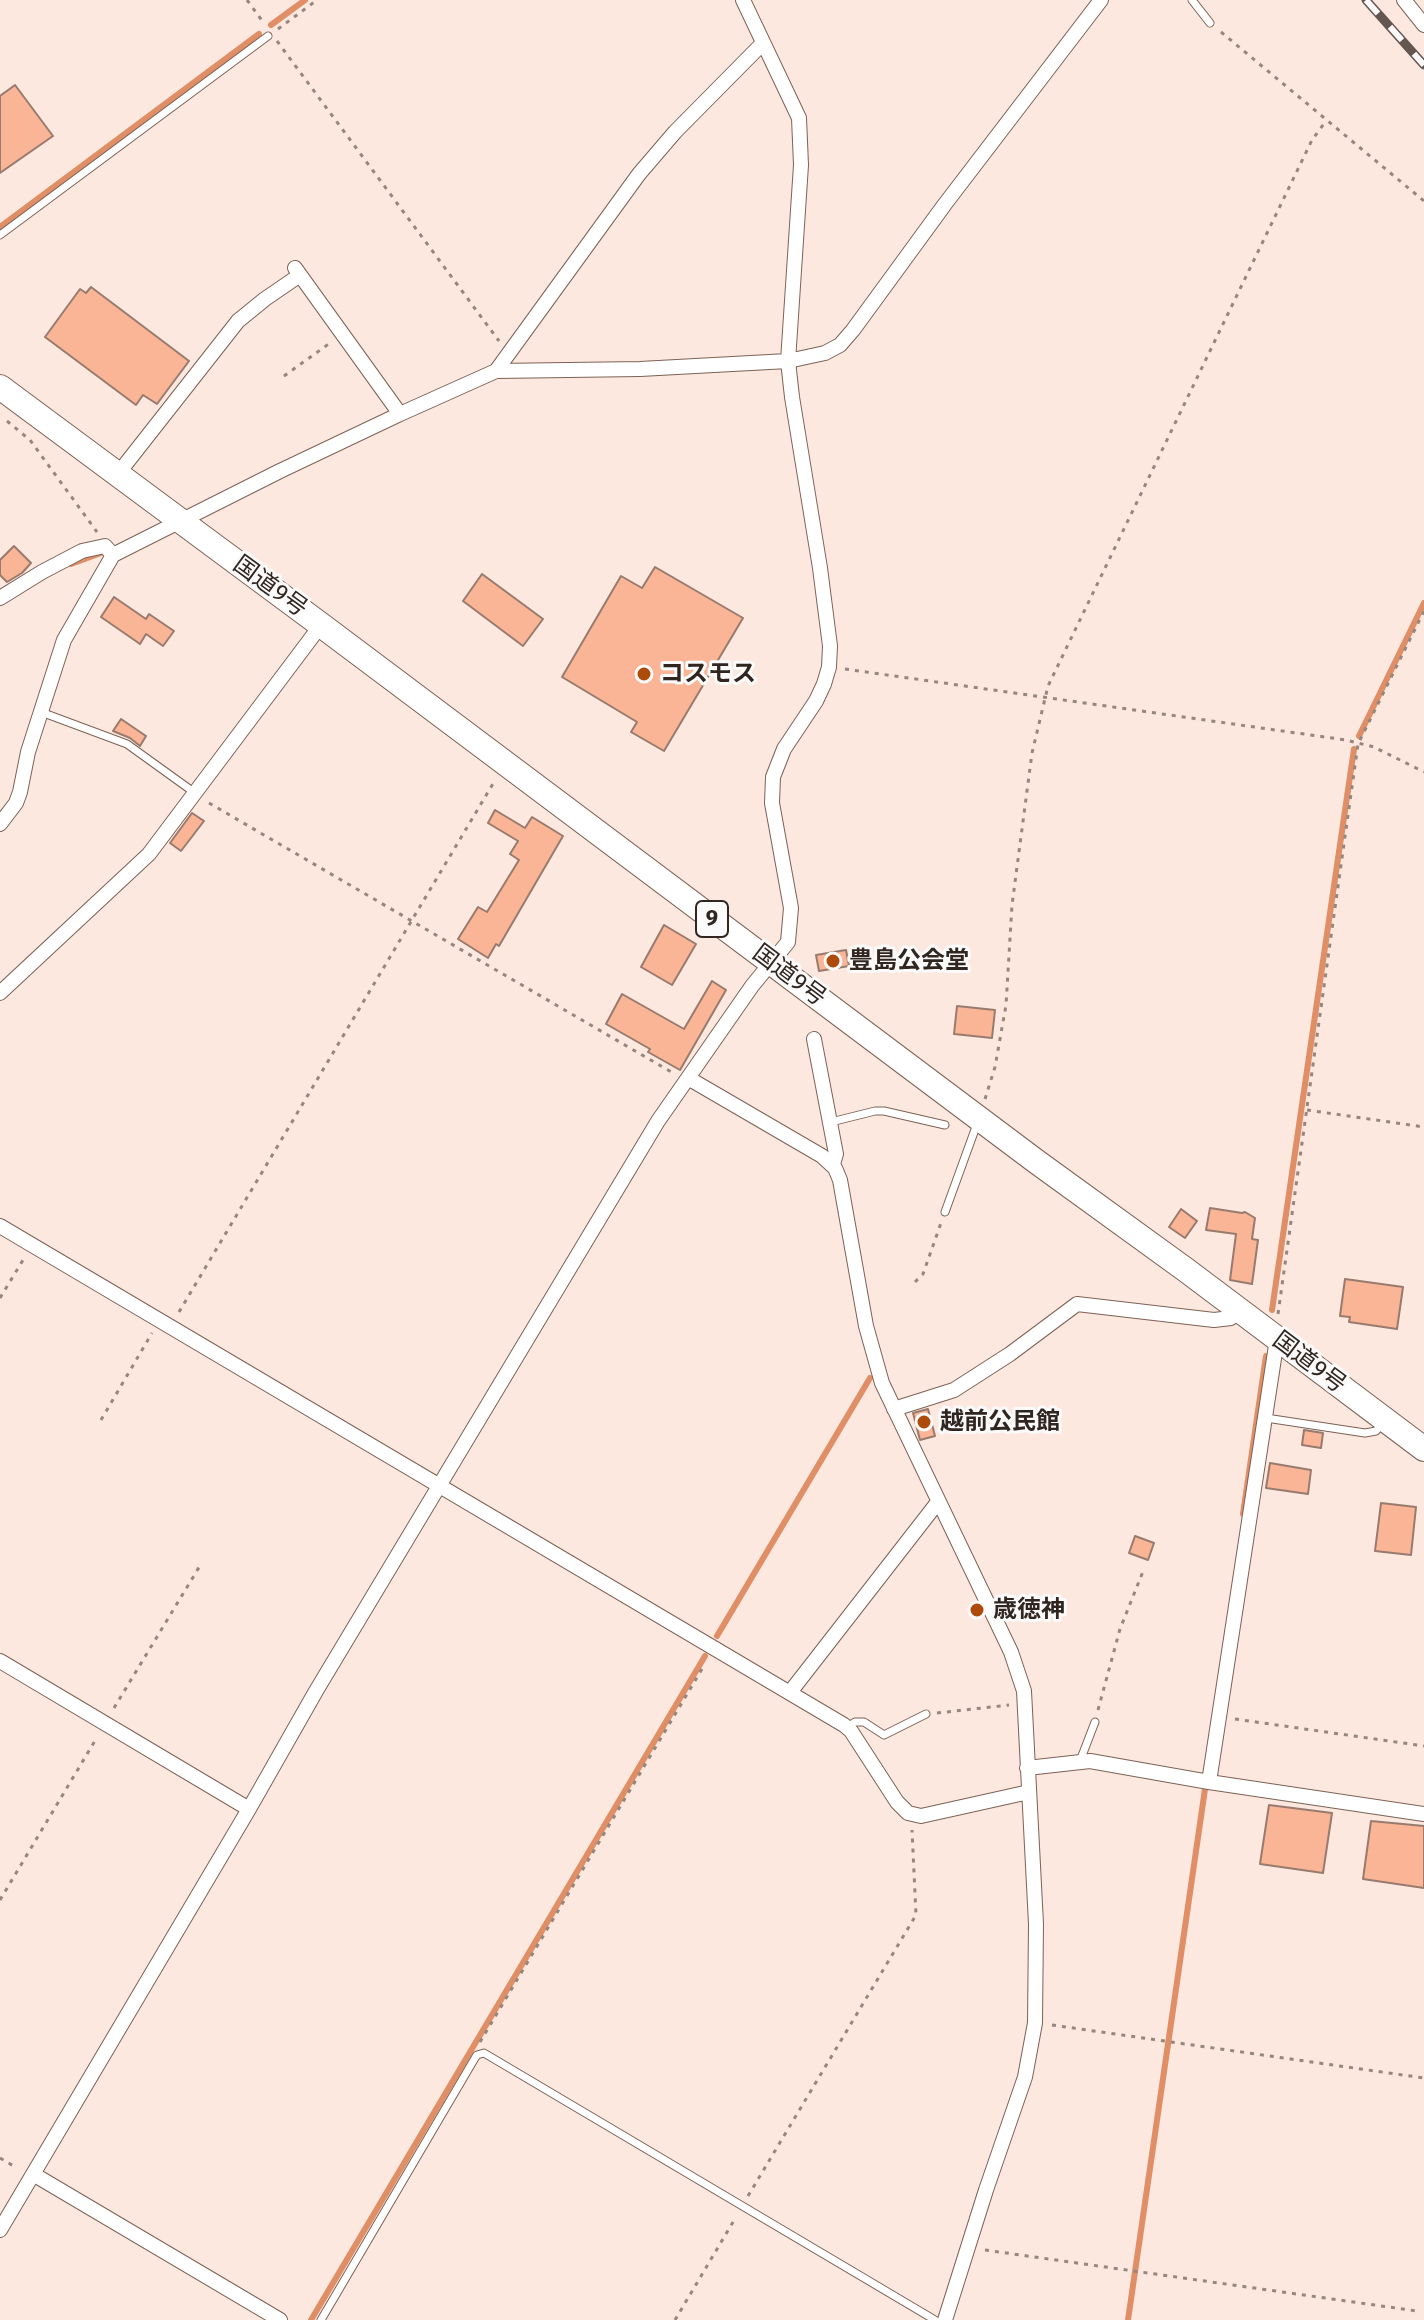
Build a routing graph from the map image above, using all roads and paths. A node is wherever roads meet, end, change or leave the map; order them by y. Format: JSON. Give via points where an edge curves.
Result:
{"nodes":[{"id":1,"x":247,"y":0,"type":"edge"},
{"id":2,"x":317,"y":0,"type":"edge"},
{"id":3,"x":743,"y":0,"type":"edge"},
{"id":4,"x":1101,"y":0,"type":"edge"},
{"id":5,"x":1192,"y":0,"type":"edge"},
{"id":6,"x":1404,"y":0,"type":"edge"},
{"id":7,"x":1210,"y":23,"type":"joint"},
{"id":8,"x":1424,"y":25,"type":"edge"},
{"id":9,"x":270,"y":35,"type":"junction"},
{"id":10,"x":763,"y":43,"type":"junction"},
{"id":11,"x":1326,"y":121,"type":"junction"},
{"id":12,"x":1424,"y":201,"type":"edge"},
{"id":13,"x":0,"y":235,"type":"edge"},
{"id":14,"x":343,"y":334,"type":"junction"},
{"id":15,"x":508,"y":353,"type":"junction"},
{"id":16,"x":788,"y":361,"type":"junction"},
{"id":17,"x":496,"y":371,"type":"junction"},
{"id":18,"x":284,"y":376,"type":"dead end"},
{"id":19,"x":0,"y":387,"type":"edge"},
{"id":20,"x":400,"y":414,"type":"junction"},
{"id":21,"x":0,"y":415,"type":"edge"},
{"id":22,"x":117,"y":475,"type":"junction"},
{"id":23,"x":181,"y":522,"type":"junction"},
{"id":24,"x":109,"y":551,"type":"junction"},
{"id":25,"x":0,"y":598,"type":"edge"},
{"id":26,"x":1424,"y":611,"type":"edge"},
{"id":27,"x":321,"y":625,"type":"junction"},
{"id":28,"x":829,"y":667,"type":"junction"},
{"id":29,"x":41,"y":712,"type":"junction"},
{"id":30,"x":1358,"y":744,"type":"junction"},
{"id":31,"x":1424,"y":772,"type":"edge"},
{"id":32,"x":492,"y":786,"type":"dead end"},
{"id":33,"x":195,"y":793,"type":"junction"},
{"id":34,"x":0,"y":824,"type":"edge"},
{"id":35,"x":412,"y":921,"type":"junction"},
{"id":36,"x":772,"y":964,"type":"junction"},
{"id":37,"x":0,"y":993,"type":"edge"},
{"id":38,"x":814,"y":1039,"type":"dead end"},
{"id":39,"x":687,"y":1080,"type":"junction"},
{"id":40,"x":1307,"y":1110,"type":"junction"},
{"id":41,"x":979,"y":1118,"type":"junction"},
{"id":42,"x":830,"y":1122,"type":"junction"},
{"id":43,"x":945,"y":1125,"type":"dead end"},
{"id":44,"x":1424,"y":1127,"type":"edge"},
{"id":45,"x":833,"y":1164,"type":"junction"},
{"id":46,"x":945,"y":1212,"type":"joint"},
{"id":47,"x":0,"y":1226,"type":"edge"},
{"id":48,"x":32,"y":1244,"type":"junction"},
{"id":49,"x":915,"y":1282,"type":"dead end"},
{"id":50,"x":0,"y":1298,"type":"edge"},
{"id":51,"x":1238,"y":1310,"type":"junction"},
{"id":52,"x":166,"y":1323,"type":"junction"},
{"id":53,"x":1277,"y":1339,"type":"junction"},
{"id":54,"x":894,"y":1409,"type":"junction"},
{"id":55,"x":1265,"y":1417,"type":"junction"},
{"id":56,"x":101,"y":1420,"type":"dead end"},
{"id":57,"x":1386,"y":1421,"type":"junction"},
{"id":58,"x":1424,"y":1449,"type":"edge"},
{"id":59,"x":441,"y":1485,"type":"junction"},
{"id":60,"x":938,"y":1502,"type":"junction"},
{"id":61,"x":1144,"y":1569,"type":"dead end"},
{"id":62,"x":715,"y":1647,"type":"junction"},
{"id":63,"x":0,"y":1661,"type":"edge"},
{"id":64,"x":791,"y":1691,"type":"junction"},
{"id":65,"x":1024,"y":1703,"type":"junction"},
{"id":66,"x":926,"y":1714,"type":"joint"},
{"id":67,"x":1219,"y":1716,"type":"junction"},
{"id":68,"x":1095,"y":1722,"type":"joint"},
{"id":69,"x":847,"y":1727,"type":"junction"},
{"id":70,"x":1424,"y":1746,"type":"edge"},
{"id":71,"x":1080,"y":1761,"type":"junction"},
{"id":72,"x":1027,"y":1768,"type":"junction"},
{"id":73,"x":1209,"y":1782,"type":"junction"},
{"id":74,"x":1029,"y":1792,"type":"junction"},
{"id":75,"x":249,"y":1809,"type":"junction"},
{"id":76,"x":1424,"y":1814,"type":"edge"},
{"id":77,"x":912,"y":1815,"type":"junction"},
{"id":78,"x":1035,"y":2023,"type":"junction"},
{"id":79,"x":480,"y":2054,"type":"junction"},
{"id":80,"x":1424,"y":2078,"type":"edge"},
{"id":81,"x":0,"y":2158,"type":"edge"},
{"id":82,"x":33,"y":2175,"type":"junction"},
{"id":83,"x":745,"y":2202,"type":"dead end"},
{"id":84,"x":737,"y":2215,"type":"dead end"},
{"id":85,"x":0,"y":2230,"type":"edge"},
{"id":86,"x":969,"y":2248,"type":"junction"},
{"id":87,"x":1417,"y":2311,"type":"dead end"},
{"id":88,"x":280,"y":2320,"type":"edge"},
{"id":89,"x":321,"y":2320,"type":"edge"},
{"id":90,"x":675,"y":2320,"type":"edge"},
{"id":91,"x":935,"y":2320,"type":"edge"},
{"id":92,"x":945,"y":2320,"type":"edge"}],
"edges":[{"from":1,"to":9,"type":"path"},
{"from":2,"to":9,"type":"path"},
{"from":3,"to":10,"type":"street"},
{"from":4,"to":16,"type":"street","via":[[840,345]]},
{"from":5,"to":7,"type":"lane"},
{"from":6,"to":8,"type":"street"},
{"from":7,"to":11,"type":"path"},
{"from":9,"to":13,"type":"lane"},
{"from":9,"to":15,"type":"path"},
{"from":10,"to":15,"type":"street","via":[[639,174]]},
{"from":10,"to":16,"type":"street","via":[[799,118],[801,165]]},
{"from":11,"to":12,"type":"path"},
{"from":11,"to":41,"type":"path","via":[[1312,140],[1048,686],[1032,753],[1012,905],[1006,1005]]},
{"from":14,"to":18,"type":"path"},
{"from":14,"to":20,"type":"street"},
{"from":14,"to":22,"type":"street","via":[[297,271],[238,321]]},
{"from":15,"to":17,"type":"street"},
{"from":16,"to":17,"type":"street"},
{"from":16,"to":28,"type":"street","via":[[820,568]]},
{"from":17,"to":20,"type":"street"},
{"from":19,"to":22,"type":"highway","name":"国道9号","number":"9"},
{"from":20,"to":23,"type":"street"},
{"from":21,"to":24,"type":"path","via":[[30,440]]},
{"from":22,"to":23,"type":"highway","name":"国道9号","number":"9"},
{"from":23,"to":24,"type":"street"},
{"from":23,"to":27,"type":"highway","name":"国道9号","number":"9"},
{"from":24,"to":25,"type":"street","via":[[82,551]]},
{"from":24,"to":29,"type":"street","via":[[64,640]]},
{"from":26,"to":30,"type":"path"},
{"from":27,"to":33,"type":"street"},
{"from":27,"to":36,"type":"highway","name":"国道9号","number":"9"},
{"from":28,"to":30,"type":"path"},
{"from":28,"to":36,"type":"street","via":[[773,777],[772,803],[791,908],[788,942]]},
{"from":29,"to":33,"type":"lane","via":[[127,744]]},
{"from":29,"to":34,"type":"street","via":[[16,803]]},
{"from":30,"to":31,"type":"path"},
{"from":30,"to":40,"type":"path"},
{"from":32,"to":35,"type":"path"},
{"from":33,"to":35,"type":"path"},
{"from":33,"to":37,"type":"street","via":[[136,868]]},
{"from":35,"to":39,"type":"path"},
{"from":35,"to":52,"type":"path"},
{"from":36,"to":39,"type":"street"},
{"from":36,"to":41,"type":"highway","name":"国道9号","number":"9"},
{"from":38,"to":42,"type":"street"},
{"from":39,"to":45,"type":"street"},
{"from":39,"to":59,"type":"street"},
{"from":40,"to":44,"type":"path"},
{"from":40,"to":53,"type":"path"},
{"from":41,"to":46,"type":"lane"},
{"from":41,"to":51,"type":"highway","name":"国道9号","number":"9"},
{"from":42,"to":43,"type":"lane","via":[[884,1111]]},
{"from":42,"to":45,"type":"street"},
{"from":45,"to":54,"type":"street","via":[[866,1326]]},
{"from":46,"to":49,"type":"path","via":[[923,1274]]},
{"from":47,"to":48,"type":"street"},
{"from":48,"to":50,"type":"path"},
{"from":48,"to":52,"type":"street"},
{"from":51,"to":53,"type":"highway","name":"国道9号","number":"9"},
{"from":51,"to":54,"type":"street","via":[[1231,1318],[1214,1320],[1077,1304],[954,1390]]},
{"from":52,"to":56,"type":"path"},
{"from":52,"to":59,"type":"street"},
{"from":53,"to":55,"type":"street"},
{"from":53,"to":57,"type":"highway","name":"国道9号","number":"9"},
{"from":54,"to":60,"type":"street"},
{"from":55,"to":57,"type":"lane","via":[[1365,1433]]},
{"from":55,"to":67,"type":"street"},
{"from":57,"to":58,"type":"highway","name":"国道9号","number":"9"},
{"from":59,"to":62,"type":"street"},
{"from":59,"to":75,"type":"street"},
{"from":60,"to":64,"type":"street"},
{"from":60,"to":65,"type":"street","via":[[1011,1652]]},
{"from":61,"to":68,"type":"path","via":[[1120,1629]]},
{"from":62,"to":64,"type":"street"},
{"from":62,"to":79,"type":"path","via":[[480,2042]]},
{"from":63,"to":75,"type":"street"},
{"from":64,"to":69,"type":"street"},
{"from":65,"to":66,"type":"path"},
{"from":65,"to":72,"type":"street"},
{"from":66,"to":69,"type":"lane","via":[[884,1735],[864,1722]]},
{"from":67,"to":70,"type":"path"},
{"from":67,"to":73,"type":"street"},
{"from":68,"to":71,"type":"lane"},
{"from":69,"to":77,"type":"street","via":[[897,1802]]},
{"from":71,"to":72,"type":"street"},
{"from":71,"to":73,"type":"street"},
{"from":72,"to":74,"type":"street"},
{"from":73,"to":76,"type":"street"},
{"from":74,"to":77,"type":"street"},
{"from":74,"to":78,"type":"street"},
{"from":75,"to":82,"type":"street"},
{"from":77,"to":83,"type":"path","via":[[916,1915]]},
{"from":78,"to":80,"type":"path"},
{"from":78,"to":86,"type":"street","via":[[1025,2077]]},
{"from":79,"to":89,"type":"lane"},
{"from":79,"to":91,"type":"lane"},
{"from":81,"to":82,"type":"path"},
{"from":82,"to":85,"type":"street"},
{"from":82,"to":88,"type":"street"},
{"from":84,"to":90,"type":"path"},
{"from":86,"to":87,"type":"path"},
{"from":86,"to":92,"type":"street"}]}
